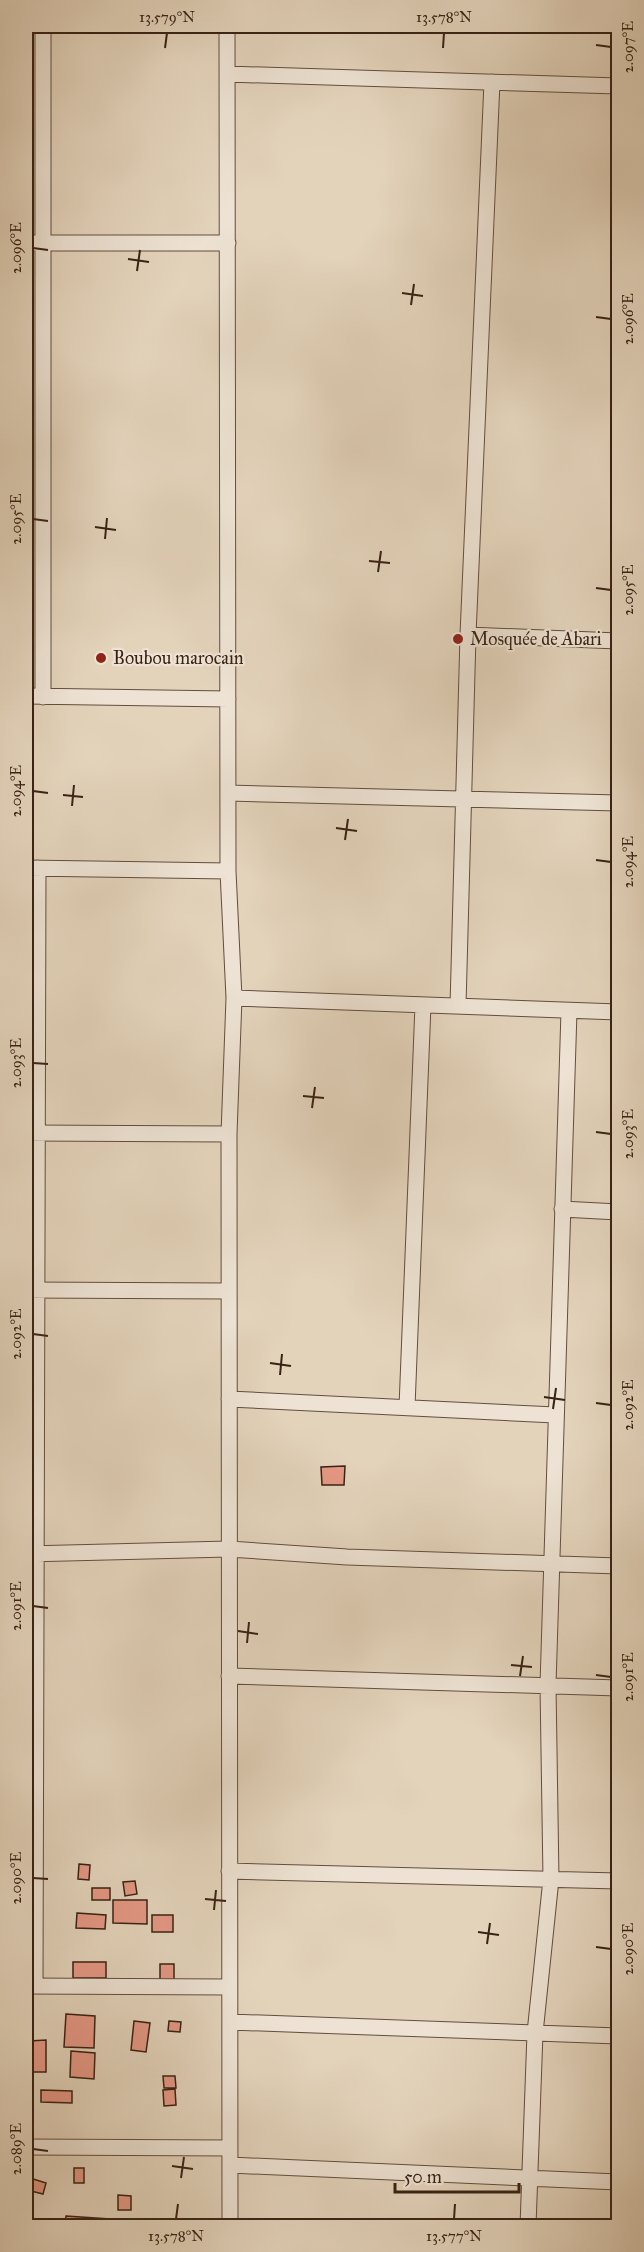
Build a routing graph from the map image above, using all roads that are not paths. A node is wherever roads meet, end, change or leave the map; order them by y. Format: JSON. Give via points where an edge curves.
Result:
{"nodes":[{"id":1,"x":43,"y":26,"type":"edge"},
{"id":2,"x":228,"y":26,"type":"edge"},
{"id":3,"x":228,"y":74,"type":"junction"},
{"id":4,"x":492,"y":82,"type":"junction"},
{"id":5,"x":618,"y":86,"type":"edge"},
{"id":6,"x":26,"y":243,"type":"edge"},
{"id":7,"x":43,"y":243,"type":"junction"},
{"id":8,"x":228,"y":243,"type":"junction"},
{"id":9,"x":468,"y":635,"type":"junction"},
{"id":10,"x":618,"y":641,"type":"edge"},
{"id":11,"x":26,"y":696,"type":"edge"},
{"id":12,"x":43,"y":697,"type":"junction"},
{"id":13,"x":228,"y":699,"type":"junction"},
{"id":14,"x":228,"y":793,"type":"junction"},
{"id":15,"x":464,"y":800,"type":"junction"},
{"id":16,"x":618,"y":803,"type":"edge"},
{"id":17,"x":32,"y":868,"type":"edge"},
{"id":18,"x":228,"y":872,"type":"junction"},
{"id":19,"x":234,"y":998,"type":"junction"},
{"id":20,"x":423,"y":1005,"type":"junction"},
{"id":21,"x":458,"y":1006,"type":"junction"},
{"id":22,"x":569,"y":1011,"type":"junction"},
{"id":23,"x":618,"y":1012,"type":"edge"},
{"id":24,"x":31,"y":1133,"type":"edge"},
{"id":25,"x":229,"y":1134,"type":"junction"},
{"id":26,"x":562,"y":1209,"type":"junction"},
{"id":27,"x":618,"y":1212,"type":"edge"},
{"id":28,"x":31,"y":1290,"type":"edge"},
{"id":29,"x":229,"y":1291,"type":"junction"},
{"id":30,"x":229,"y":1399,"type":"junction"},
{"id":31,"x":407,"y":1407,"type":"junction"},
{"id":32,"x":555,"y":1415,"type":"junction"},
{"id":33,"x":229,"y":1549,"type":"junction"},
{"id":34,"x":31,"y":1554,"type":"edge"},
{"id":35,"x":551,"y":1564,"type":"junction"},
{"id":36,"x":618,"y":1566,"type":"edge"},
{"id":37,"x":229,"y":1676,"type":"junction"},
{"id":38,"x":548,"y":1685,"type":"junction"},
{"id":39,"x":618,"y":1688,"type":"edge"},
{"id":40,"x":229,"y":1871,"type":"junction"},
{"id":41,"x":551,"y":1879,"type":"junction"},
{"id":42,"x":618,"y":1881,"type":"edge"},
{"id":43,"x":30,"y":1986,"type":"edge"},
{"id":44,"x":229,"y":1987,"type":"junction"},
{"id":45,"x":230,"y":2022,"type":"junction"},
{"id":46,"x":535,"y":2033,"type":"junction"},
{"id":47,"x":618,"y":2036,"type":"edge"},
{"id":48,"x":26,"y":2147,"type":"edge"},
{"id":49,"x":230,"y":2148,"type":"junction"},
{"id":50,"x":230,"y":2165,"type":"junction"},
{"id":51,"x":530,"y":2178,"type":"junction"},
{"id":52,"x":618,"y":2182,"type":"edge"},
{"id":53,"x":230,"y":2226,"type":"edge"},
{"id":54,"x":528,"y":2226,"type":"edge"}],
"edges":[{"from":1,"to":7,"type":"street"},
{"from":2,"to":3,"type":"street"},
{"from":3,"to":4,"type":"street"},
{"from":3,"to":8,"type":"street"},
{"from":4,"to":5,"type":"street"},
{"from":4,"to":9,"type":"street"},
{"from":6,"to":7,"type":"street"},
{"from":7,"to":8,"type":"street"},
{"from":7,"to":12,"type":"street"},
{"from":8,"to":13,"type":"street"},
{"from":9,"to":10,"type":"street"},
{"from":9,"to":15,"type":"street"},
{"from":11,"to":12,"type":"street"},
{"from":12,"to":13,"type":"street"},
{"from":13,"to":14,"type":"street"},
{"from":14,"to":15,"type":"street"},
{"from":14,"to":18,"type":"street"},
{"from":15,"to":16,"type":"street"},
{"from":15,"to":21,"type":"street"},
{"from":17,"to":18,"type":"street"},
{"from":17,"to":24,"type":"street"},
{"from":18,"to":19,"type":"street"},
{"from":19,"to":20,"type":"street"},
{"from":19,"to":25,"type":"street"},
{"from":20,"to":21,"type":"street"},
{"from":20,"to":31,"type":"street"},
{"from":21,"to":22,"type":"street"},
{"from":22,"to":23,"type":"street"},
{"from":22,"to":26,"type":"street"},
{"from":24,"to":25,"type":"street"},
{"from":24,"to":28,"type":"street"},
{"from":25,"to":29,"type":"street"},
{"from":26,"to":27,"type":"street"},
{"from":26,"to":32,"type":"street"},
{"from":28,"to":29,"type":"street"},
{"from":28,"to":34,"type":"street"},
{"from":29,"to":30,"type":"street"},
{"from":30,"to":31,"type":"street"},
{"from":30,"to":33,"type":"street"},
{"from":31,"to":32,"type":"street"},
{"from":32,"to":35,"type":"street"},
{"from":33,"to":34,"type":"street"},
{"from":33,"to":35,"type":"street"},
{"from":33,"to":37,"type":"street"},
{"from":34,"to":43,"type":"street"},
{"from":35,"to":36,"type":"street"},
{"from":35,"to":38,"type":"street"},
{"from":37,"to":38,"type":"street"},
{"from":37,"to":40,"type":"street"},
{"from":38,"to":39,"type":"street"},
{"from":38,"to":41,"type":"street"},
{"from":40,"to":41,"type":"street"},
{"from":40,"to":44,"type":"street"},
{"from":41,"to":42,"type":"street"},
{"from":41,"to":46,"type":"street"},
{"from":43,"to":44,"type":"street"},
{"from":44,"to":45,"type":"street"},
{"from":45,"to":46,"type":"street"},
{"from":45,"to":49,"type":"street"},
{"from":46,"to":47,"type":"street"},
{"from":46,"to":51,"type":"street"},
{"from":48,"to":49,"type":"street"},
{"from":49,"to":50,"type":"street"},
{"from":50,"to":51,"type":"street"},
{"from":50,"to":53,"type":"street"},
{"from":51,"to":52,"type":"street"},
{"from":51,"to":54,"type":"street"}]}
